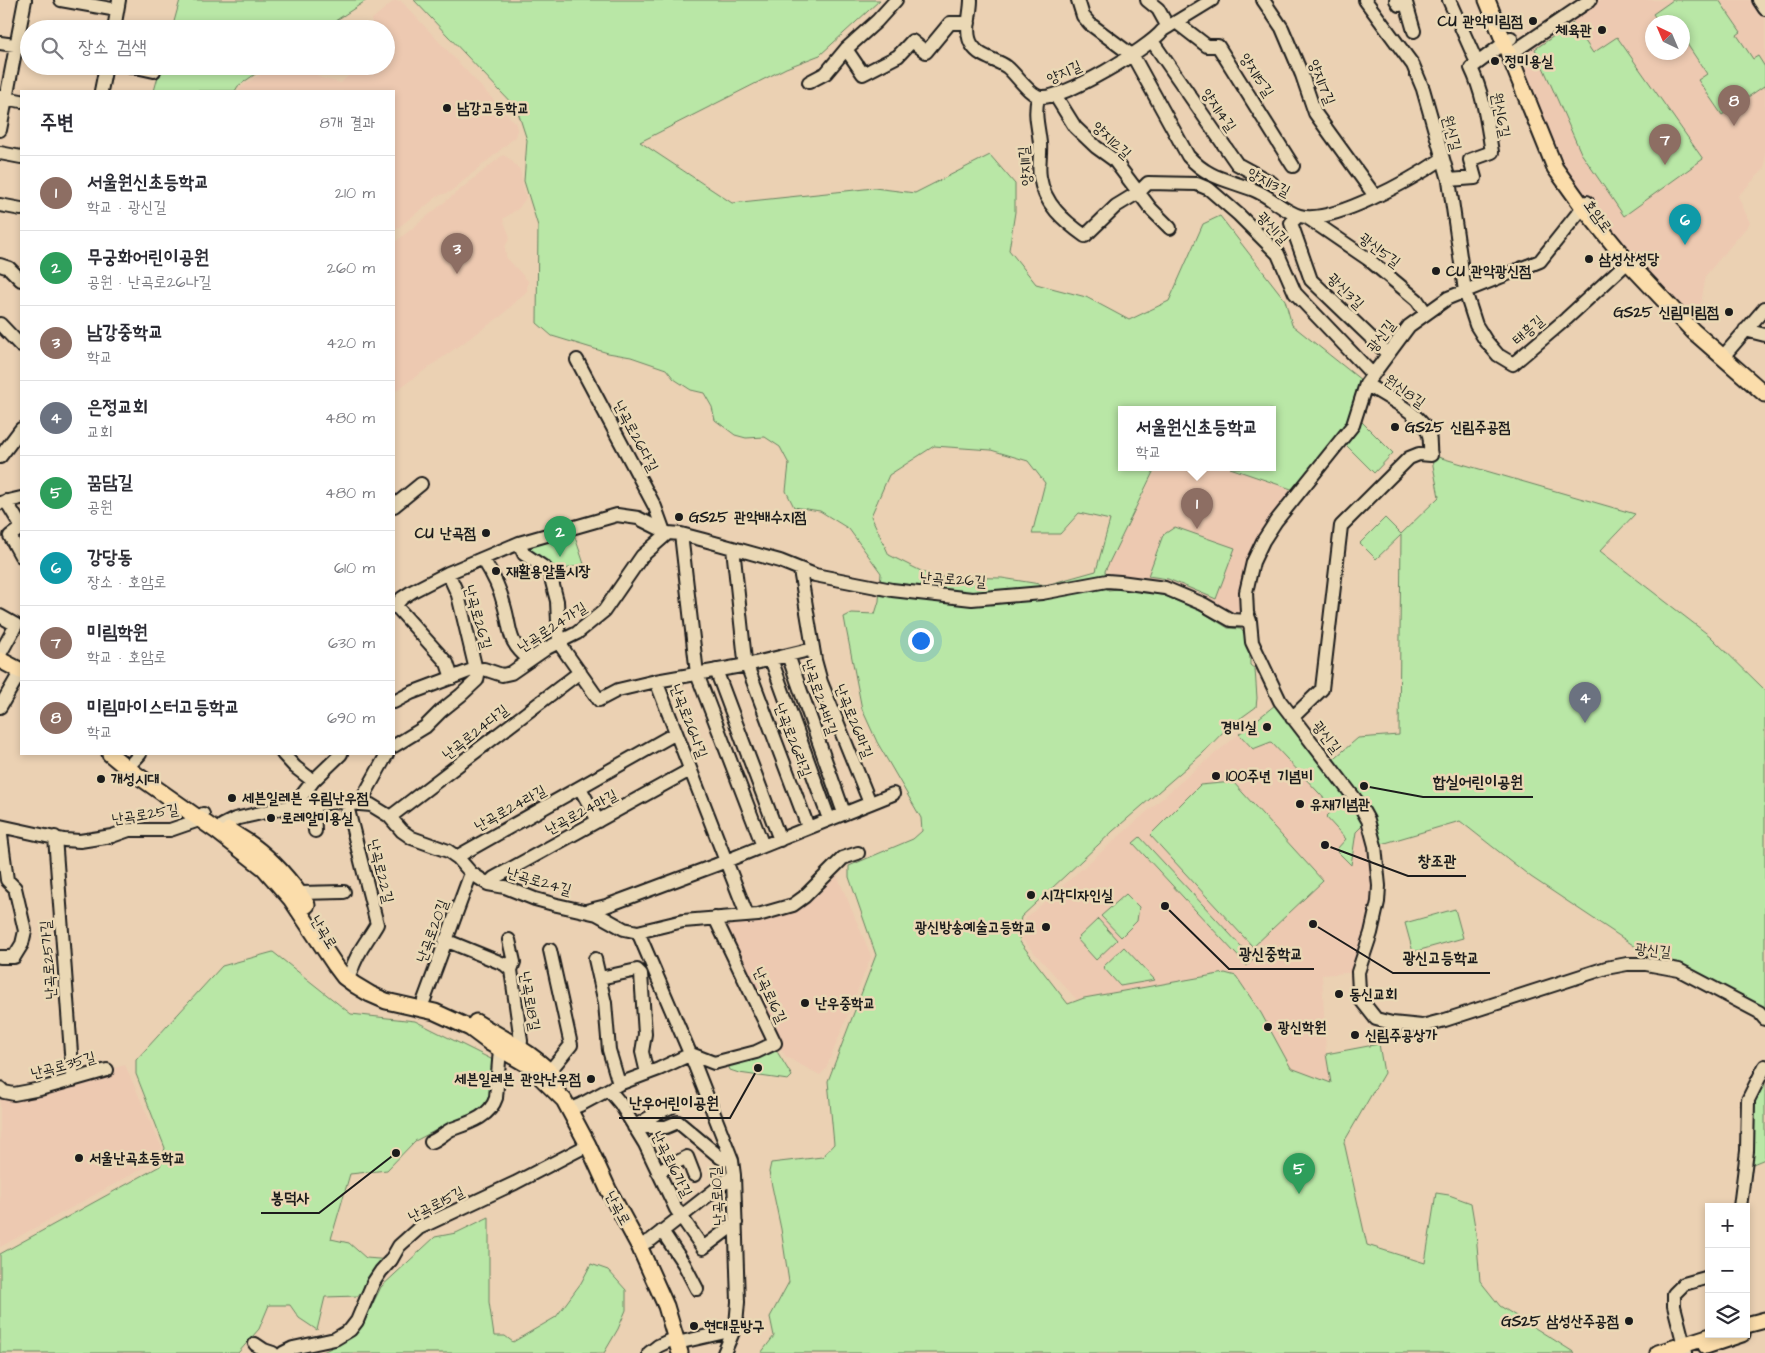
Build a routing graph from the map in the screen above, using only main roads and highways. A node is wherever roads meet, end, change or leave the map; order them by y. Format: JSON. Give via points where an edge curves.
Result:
{"nodes":[{"id":1,"x":1487,"y":0,"type":"edge"},
{"id":2,"x":1497,"y":0,"type":"edge"},
{"id":3,"x":1510,"y":44,"type":"junction"},
{"id":4,"x":1629,"y":261,"type":"junction"},
{"id":5,"x":1765,"y":386,"type":"edge"},
{"id":6,"x":1765,"y":394,"type":"edge"},
{"id":7,"x":0,"y":660,"type":"edge"},
{"id":8,"x":0,"y":669,"type":"edge"},
{"id":9,"x":20,"y":674,"type":"edge"},
{"id":10,"x":113,"y":755,"type":"edge"},
{"id":11,"x":129,"y":760,"type":"edge"},
{"id":12,"x":220,"y":829,"type":"junction"},
{"id":13,"x":572,"y":1108,"type":"junction"},
{"id":14,"x":641,"y":1244,"type":"junction"},
{"id":15,"x":1765,"y":1320,"type":"edge"},
{"id":16,"x":1750,"y":1324,"type":"edge"},
{"id":17,"x":1765,"y":1328,"type":"edge"},
{"id":18,"x":1750,"y":1332,"type":"edge"},
{"id":19,"x":1709,"y":1338,"type":"edge"},
{"id":20,"x":1728,"y":1338,"type":"edge"},
{"id":21,"x":680,"y":1346,"type":"edge"},
{"id":22,"x":1685,"y":1350,"type":"edge"},
{"id":23,"x":1658,"y":1353,"type":"edge"}],
"edges":[{"from":1,"to":3,"type":"main road"},
{"from":2,"to":3,"type":"main road","name":"호암로"},
{"from":3,"to":4,"type":"main road","name":"호암로","via":[[1563,163],[1585,204]]},
{"from":4,"to":5,"type":"main road","name":"호암로"},
{"from":4,"to":6,"type":"main road","via":[[1693,331]]},
{"from":7,"to":9,"type":"main road"},
{"from":8,"to":9,"type":"main road"},
{"from":10,"to":11,"type":"main road","name":"난곡로"},
{"from":11,"to":12,"type":"main road","name":"난곡로"},
{"from":12,"to":13,"type":"main road","name":"난곡로","via":[[277,881],[344,977],[386,1001],[435,1012],[470,1028],[528,1065]]},
{"from":12,"to":13,"type":"main road","name":"난곡로","via":[[251,844],[273,862],[300,893],[331,946],[352,972],[378,988],[441,1005],[467,1016],[520,1048],[550,1072],[570,1097]]},
{"from":13,"to":14,"type":"main road","name":"난곡로"},
{"from":13,"to":14,"type":"main road","name":"난곡로","via":[[608,1189]]},
{"from":14,"to":21,"type":"main road","name":"난곡로"},
{"from":15,"to":16,"type":"main road"},
{"from":17,"to":18,"type":"main road"},
{"from":19,"to":22,"type":"main road"},
{"from":20,"to":22,"type":"main road"},
{"from":22,"to":23,"type":"main road"}]}
